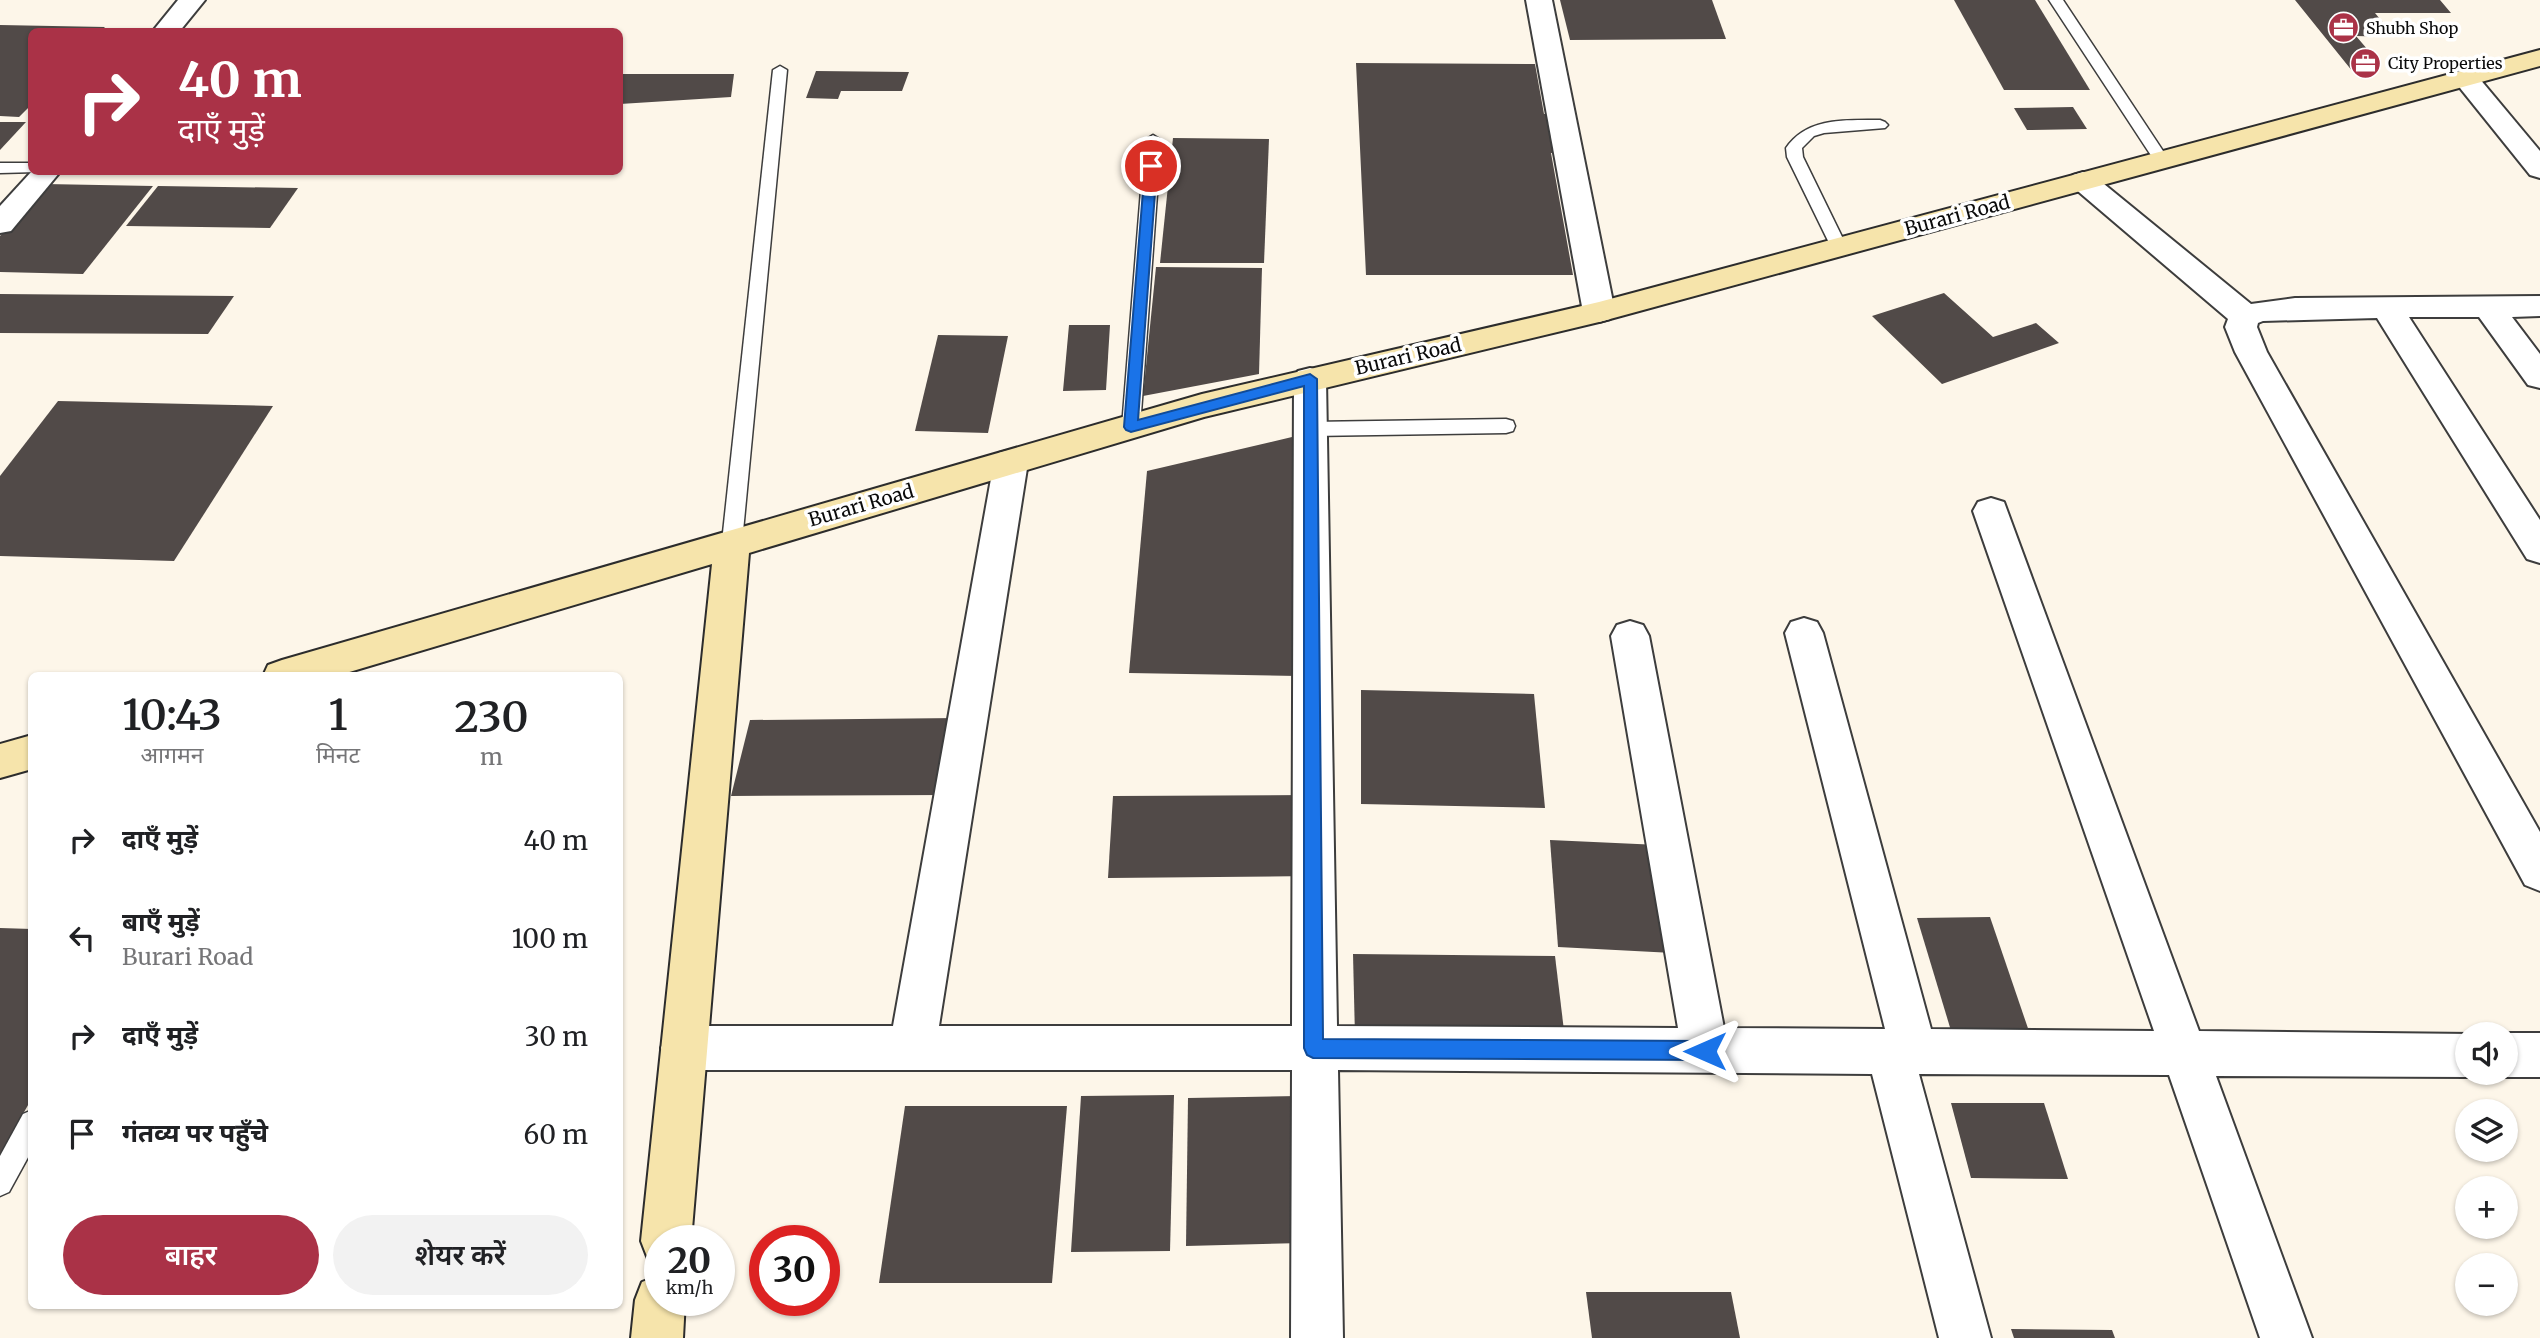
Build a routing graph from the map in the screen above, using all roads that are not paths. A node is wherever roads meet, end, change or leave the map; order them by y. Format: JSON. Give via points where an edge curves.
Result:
{"nodes":[{"id":1,"x":192,"y":0,"type":"edge"},
{"id":2,"x":1539,"y":0,"type":"edge"},
{"id":3,"x":2056,"y":0,"type":"edge"},
{"id":4,"x":169,"y":28,"type":"edge"},
{"id":5,"x":2540,"y":58,"type":"edge"},
{"id":6,"x":780,"y":70,"type":"dead end"},
{"id":7,"x":2465,"y":78,"type":"junction"},
{"id":8,"x":1880,"y":125,"type":"dead end"},
{"id":9,"x":1153,"y":140,"type":"dead end"},
{"id":10,"x":2161,"y":160,"type":"junction"},
{"id":11,"x":0,"y":168,"type":"edge"},
{"id":12,"x":28,"y":168,"type":"edge"},
{"id":13,"x":2540,"y":169,"type":"edge"},
{"id":14,"x":43,"y":175,"type":"edge"},
{"id":15,"x":2082,"y":181,"type":"junction"},
{"id":16,"x":0,"y":224,"type":"edge"},
{"id":17,"x":1839,"y":247,"type":"junction"},
{"id":18,"x":2487,"y":306,"type":"junction"},
{"id":19,"x":2540,"y":306,"type":"edge"},
{"id":20,"x":2386,"y":307,"type":"junction"},
{"id":21,"x":1599,"y":312,"type":"junction"},
{"id":22,"x":2245,"y":317,"type":"junction"},
{"id":23,"x":2540,"y":377,"type":"edge"},
{"id":24,"x":1310,"y":379,"type":"junction"},
{"id":25,"x":1506,"y":426,"type":"dead end"},
{"id":26,"x":1131,"y":427,"type":"junction"},
{"id":27,"x":1311,"y":429,"type":"junction"},
{"id":28,"x":1012,"y":462,"type":"junction"},
{"id":29,"x":1991,"y":511,"type":"dead end"},
{"id":30,"x":732,"y":542,"type":"junction"},
{"id":31,"x":2540,"y":549,"type":"edge"},
{"id":32,"x":1804,"y":632,"type":"dead end"},
{"id":33,"x":1630,"y":636,"type":"dead end"},
{"id":34,"x":295,"y":672,"type":"edge"},
{"id":35,"x":28,"y":752,"type":"edge"},
{"id":36,"x":0,"y":761,"type":"edge"},
{"id":37,"x":2540,"y":872,"type":"edge"},
{"id":38,"x":684,"y":1048,"type":"junction"},
{"id":39,"x":912,"y":1048,"type":"junction"},
{"id":40,"x":1313,"y":1048,"type":"junction"},
{"id":41,"x":1705,"y":1051,"type":"junction"},
{"id":42,"x":1902,"y":1052,"type":"junction"},
{"id":43,"x":2183,"y":1055,"type":"junction"},
{"id":44,"x":2455,"y":1055,"type":"edge"},
{"id":45,"x":2518,"y":1055,"type":"edge"},
{"id":46,"x":2540,"y":1055,"type":"edge"},
{"id":47,"x":28,"y":1130,"type":"edge"},
{"id":48,"x":0,"y":1183,"type":"edge"},
{"id":49,"x":667,"y":1225,"type":"edge"},
{"id":50,"x":659,"y":1316,"type":"edge"},
{"id":51,"x":657,"y":1338,"type":"edge"},
{"id":52,"x":1317,"y":1338,"type":"edge"},
{"id":53,"x":1965,"y":1338,"type":"edge"},
{"id":54,"x":2286,"y":1338,"type":"edge"}],
"edges":[{"from":1,"to":4,"type":"street"},
{"from":2,"to":21,"type":"street"},
{"from":3,"to":10,"type":"lane"},
{"from":5,"to":7,"type":"main road","name":"Burari Road"},
{"from":6,"to":30,"type":"lane"},
{"from":7,"to":10,"type":"main road","name":"Burari Road"},
{"from":7,"to":13,"type":"street"},
{"from":8,"to":17,"type":"lane","via":[[1825,128],[1805,134],[1794,148]]},
{"from":9,"to":26,"type":"lane"},
{"from":10,"to":15,"type":"main road","name":"Burari Road"},
{"from":11,"to":12,"type":"lane"},
{"from":14,"to":16,"type":"street"},
{"from":15,"to":17,"type":"main road","name":"Burari Road"},
{"from":15,"to":22,"type":"street"},
{"from":17,"to":21,"type":"main road","name":"Burari Road"},
{"from":18,"to":19,"type":"street"},
{"from":18,"to":20,"type":"street"},
{"from":18,"to":23,"type":"street"},
{"from":20,"to":22,"type":"street","via":[[2295,308]]},
{"from":20,"to":31,"type":"street"},
{"from":21,"to":24,"type":"main road","name":"Burari Road"},
{"from":22,"to":37,"type":"street","via":[[2241,327],[2251,352]]},
{"from":24,"to":26,"type":"main road","name":"Burari Road"},
{"from":24,"to":27,"type":"street"},
{"from":25,"to":27,"type":"lane"},
{"from":26,"to":28,"type":"main road","name":"Burari Road"},
{"from":27,"to":40,"type":"street"},
{"from":28,"to":30,"type":"main road","name":"Burari Road"},
{"from":28,"to":39,"type":"street"},
{"from":29,"to":43,"type":"street"},
{"from":30,"to":34,"type":"main road","name":"Burari Road"},
{"from":30,"to":38,"type":"main road"},
{"from":32,"to":42,"type":"street"},
{"from":33,"to":41,"type":"street"},
{"from":35,"to":36,"type":"main road"},
{"from":38,"to":39,"type":"street"},
{"from":38,"to":49,"type":"main road"},
{"from":39,"to":40,"type":"street"},
{"from":40,"to":41,"type":"street"},
{"from":40,"to":52,"type":"street"},
{"from":41,"to":42,"type":"street"},
{"from":42,"to":43,"type":"street"},
{"from":42,"to":53,"type":"street"},
{"from":43,"to":44,"type":"street"},
{"from":43,"to":54,"type":"street"},
{"from":45,"to":46,"type":"street"},
{"from":47,"to":48,"type":"lane"},
{"from":50,"to":51,"type":"main road"}]}
